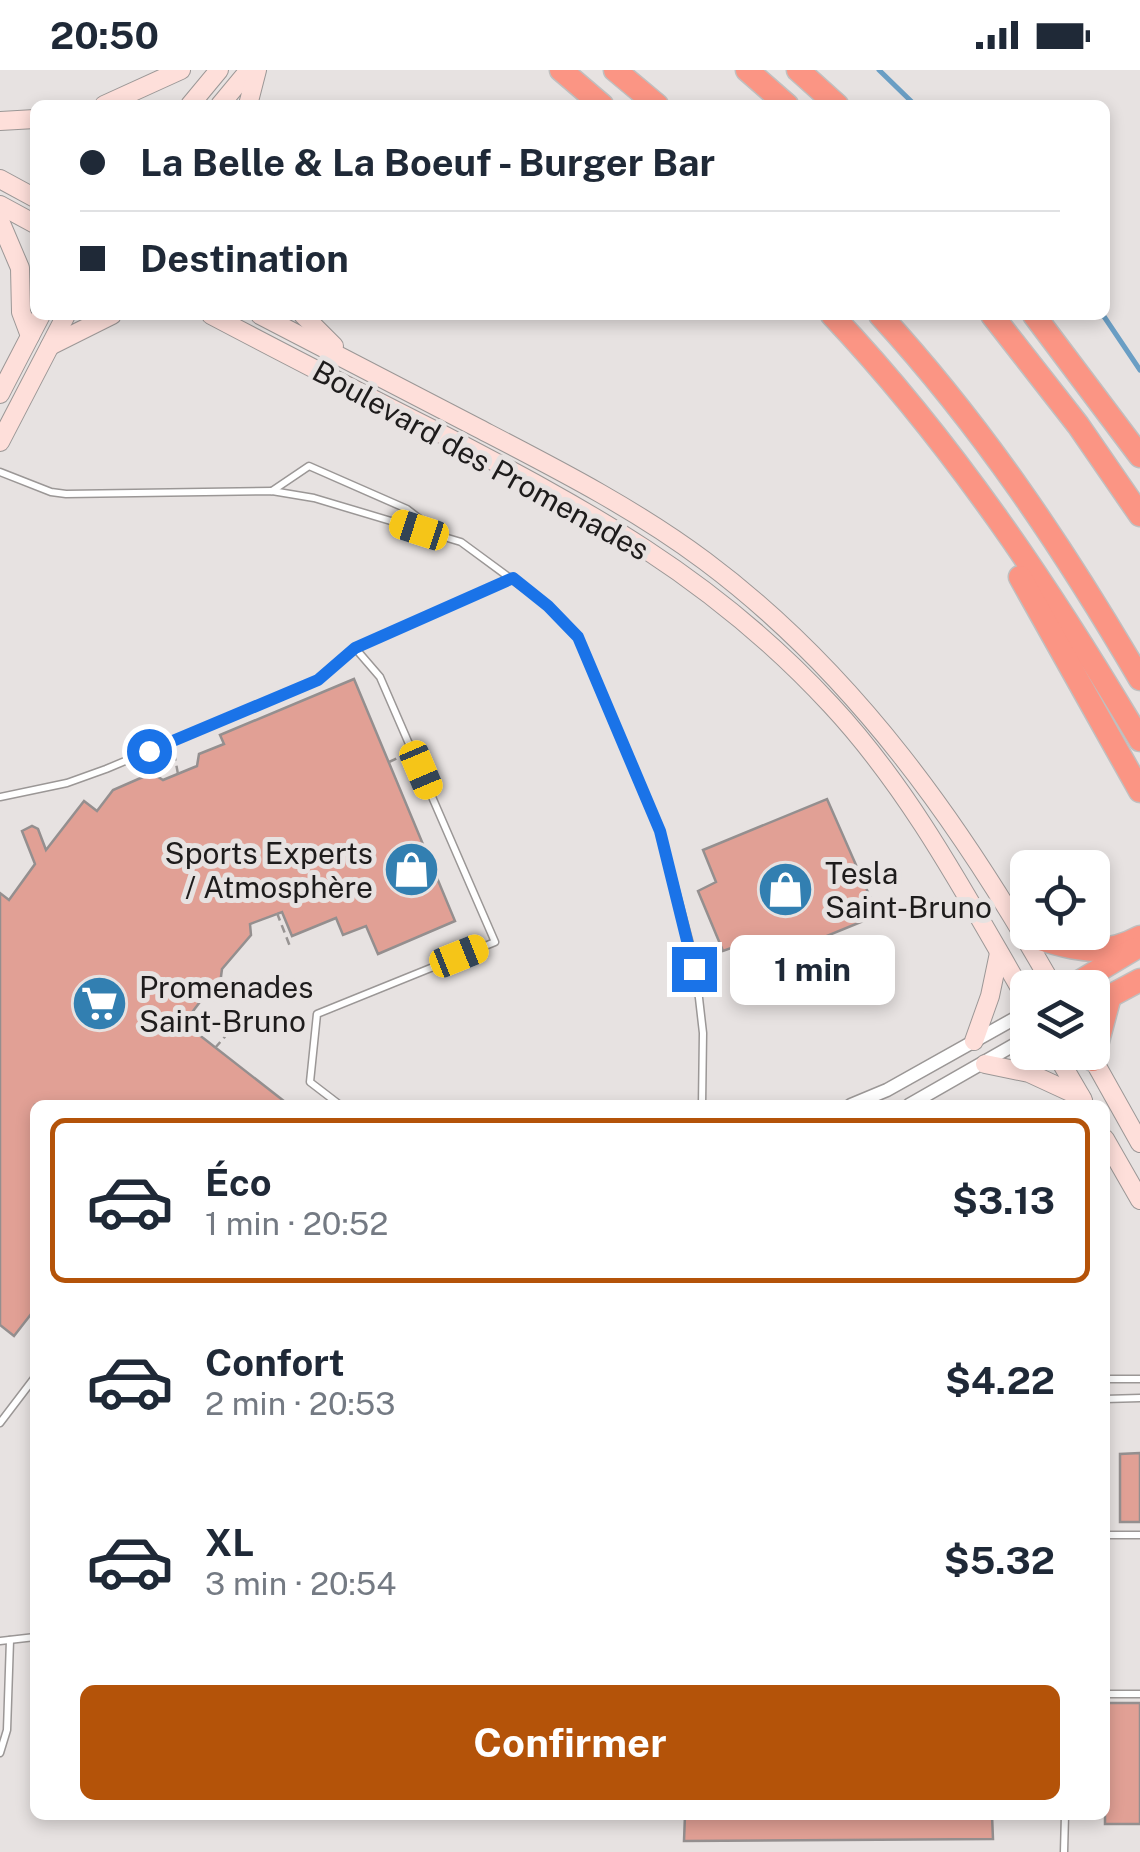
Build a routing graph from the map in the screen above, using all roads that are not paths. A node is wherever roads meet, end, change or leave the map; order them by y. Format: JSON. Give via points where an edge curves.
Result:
{"nodes":[{"id":1,"x":182,"y":70,"type":"edge"},
{"id":2,"x":219,"y":70,"type":"edge"},
{"id":3,"x":249,"y":70,"type":"edge"},
{"id":4,"x":257,"y":70,"type":"edge"},
{"id":5,"x":561,"y":70,"type":"edge"},
{"id":6,"x":615,"y":70,"type":"edge"},
{"id":7,"x":747,"y":70,"type":"edge"},
{"id":8,"x":798,"y":70,"type":"edge"},
{"id":9,"x":115,"y":100,"type":"edge"},
{"id":10,"x":194,"y":100,"type":"edge"},
{"id":11,"x":224,"y":100,"type":"edge"},
{"id":12,"x":249,"y":100,"type":"edge"},
{"id":13,"x":596,"y":100,"type":"edge"},
{"id":14,"x":650,"y":100,"type":"edge"},
{"id":15,"x":781,"y":100,"type":"edge"},
{"id":16,"x":831,"y":100,"type":"edge"},
{"id":17,"x":30,"y":120,"type":"edge"},
{"id":18,"x":0,"y":121,"type":"edge"},
{"id":19,"x":0,"y":179,"type":"edge"},
{"id":20,"x":30,"y":195,"type":"edge"},
{"id":21,"x":0,"y":205,"type":"edge"},
{"id":22,"x":0,"y":221,"type":"edge"},
{"id":23,"x":30,"y":221,"type":"edge"},
{"id":24,"x":38,"y":320,"type":"edge"},
{"id":25,"x":64,"y":320,"type":"edge"},
{"id":26,"x":102,"y":320,"type":"edge"},
{"id":27,"x":222,"y":320,"type":"edge"},
{"id":28,"x":270,"y":320,"type":"edge"},
{"id":29,"x":308,"y":320,"type":"edge"},
{"id":30,"x":836,"y":320,"type":"edge"},
{"id":31,"x":884,"y":320,"type":"edge"},
{"id":32,"x":996,"y":320,"type":"edge"},
{"id":33,"x":1038,"y":320,"type":"edge"},
{"id":34,"x":30,"y":336,"type":"junction"},
{"id":35,"x":50,"y":347,"type":"junction"},
{"id":36,"x":352,"y":363,"type":"junction"},
{"id":37,"x":0,"y":394,"type":"edge"},
{"id":38,"x":0,"y":442,"type":"edge"},
{"id":39,"x":1140,"y":456,"type":"edge"},
{"id":40,"x":951,"y":457,"type":"junction"},
{"id":41,"x":0,"y":472,"type":"edge"},
{"id":42,"x":272,"y":491,"type":"junction"},
{"id":43,"x":1140,"y":515,"type":"edge"},
{"id":44,"x":443,"y":537,"type":"junction"},
{"id":45,"x":513,"y":578,"type":"junction"},
{"id":46,"x":355,"y":648,"type":"junction"},
{"id":47,"x":1140,"y":680,"type":"edge"},
{"id":48,"x":1140,"y":740,"type":"edge"},
{"id":49,"x":1140,"y":790,"type":"edge"},
{"id":50,"x":0,"y":797,"type":"edge"},
{"id":51,"x":1010,"y":913,"type":"edge"},
{"id":52,"x":1140,"y":940,"type":"edge"},
{"id":53,"x":1110,"y":947,"type":"edge"},
{"id":54,"x":999,"y":953,"type":"junction"},
{"id":55,"x":1101,"y":970,"type":"edge"},
{"id":56,"x":1010,"y":972,"type":"edge"},
{"id":57,"x":1140,"y":980,"type":"edge"},
{"id":58,"x":1110,"y":997,"type":"edge"},
{"id":59,"x":1010,"y":1021,"type":"edge"},
{"id":60,"x":974,"y":1041,"type":"junction"},
{"id":61,"x":1010,"y":1048,"type":"edge"},
{"id":62,"x":985,"y":1064,"type":"junction"},
{"id":63,"x":1066,"y":1070,"type":"edge"},
{"id":64,"x":1099,"y":1070,"type":"edge"},
{"id":65,"x":333,"y":1100,"type":"edge"},
{"id":66,"x":702,"y":1100,"type":"edge"},
{"id":67,"x":866,"y":1100,"type":"edge"},
{"id":68,"x":917,"y":1100,"type":"edge"},
{"id":69,"x":1082,"y":1100,"type":"edge"},
{"id":70,"x":1083,"y":1100,"type":"edge"},
{"id":71,"x":1140,"y":1143,"type":"edge"},
{"id":72,"x":1110,"y":1148,"type":"edge"},
{"id":73,"x":1140,"y":1200,"type":"edge"},
{"id":74,"x":1140,"y":1378,"type":"edge"},
{"id":75,"x":1110,"y":1379,"type":"edge"},
{"id":76,"x":30,"y":1383,"type":"edge"},
{"id":77,"x":1140,"y":1398,"type":"edge"},
{"id":78,"x":1110,"y":1399,"type":"edge"},
{"id":79,"x":0,"y":1422,"type":"edge"},
{"id":80,"x":1110,"y":1535,"type":"edge"},
{"id":81,"x":1140,"y":1535,"type":"edge"},
{"id":82,"x":30,"y":1638,"type":"edge"},
{"id":83,"x":10,"y":1640,"type":"junction"},
{"id":84,"x":0,"y":1641,"type":"edge"},
{"id":85,"x":1110,"y":1694,"type":"edge"},
{"id":86,"x":1140,"y":1694,"type":"edge"},
{"id":87,"x":0,"y":1752,"type":"edge"},
{"id":88,"x":1065,"y":1820,"type":"edge"},
{"id":89,"x":1064,"y":1852,"type":"edge"}],
"edges":[{"from":1,"to":9,"type":"street"},
{"from":2,"to":10,"type":"street"},
{"from":3,"to":11,"type":"street"},
{"from":4,"to":12,"type":"street"},
{"from":5,"to":13,"type":"highway"},
{"from":6,"to":14,"type":"highway"},
{"from":7,"to":15,"type":"highway"},
{"from":8,"to":16,"type":"highway"},
{"from":17,"to":18,"type":"street"},
{"from":19,"to":20,"type":"street"},
{"from":21,"to":23,"type":"street"},
{"from":22,"to":34,"type":"street","via":[[20,268],[21,312]]},
{"from":24,"to":34,"type":"street"},
{"from":25,"to":35,"type":"street"},
{"from":26,"to":35,"type":"street"},
{"from":27,"to":54,"type":"street","name":"Boulevard des Promenades","via":[[574,504],[719,601],[866,746],[925,827]]},
{"from":28,"to":36,"type":"street","name":"Boulevard des Promenades"},
{"from":29,"to":36,"type":"street"},
{"from":30,"to":40,"type":"highway"},
{"from":31,"to":47,"type":"highway","via":[[1014,478]]},
{"from":32,"to":43,"type":"highway"},
{"from":33,"to":39,"type":"highway"},
{"from":34,"to":37,"type":"street"},
{"from":35,"to":38,"type":"street"},
{"from":36,"to":51,"type":"street","name":"Boulevard des Promenades","via":[[615,501],[744,592],[882,730]]},
{"from":40,"to":48,"type":"highway","via":[[1080,639]]},
{"from":40,"to":49,"type":"highway"},
{"from":41,"to":42,"type":"lane","via":[[66,494]]},
{"from":42,"to":44,"type":"lane"},
{"from":42,"to":44,"type":"lane","via":[[309,466],[407,509]]},
{"from":44,"to":45,"type":"lane"},
{"from":45,"to":46,"type":"lane"},
{"from":45,"to":66,"type":"lane","via":[[578,637],[657,821],[691,948],[703,1033]]},
{"from":46,"to":50,"type":"lane","via":[[318,680],[168,743],[67,782]]},
{"from":46,"to":65,"type":"lane","via":[[380,677],[495,942],[318,1014],[310,1082]]},
{"from":52,"to":53,"type":"highway"},
{"from":52,"to":55,"type":"highway"},
{"from":54,"to":56,"type":"street","name":"Boulevard des Promenades"},
{"from":54,"to":60,"type":"street"},
{"from":57,"to":58,"type":"highway"},
{"from":59,"to":60,"type":"street"},
{"from":60,"to":67,"type":"street"},
{"from":61,"to":62,"type":"street"},
{"from":62,"to":68,"type":"street"},
{"from":62,"to":69,"type":"street","via":[[1029,1073]]},
{"from":63,"to":70,"type":"street"},
{"from":64,"to":71,"type":"street"},
{"from":72,"to":73,"type":"street"},
{"from":74,"to":75,"type":"lane"},
{"from":76,"to":79,"type":"lane"},
{"from":77,"to":78,"type":"lane"},
{"from":80,"to":81,"type":"lane"},
{"from":82,"to":83,"type":"lane"},
{"from":83,"to":84,"type":"lane"},
{"from":83,"to":87,"type":"lane","via":[[7,1730]]},
{"from":85,"to":86,"type":"lane"},
{"from":88,"to":89,"type":"lane"}]}
